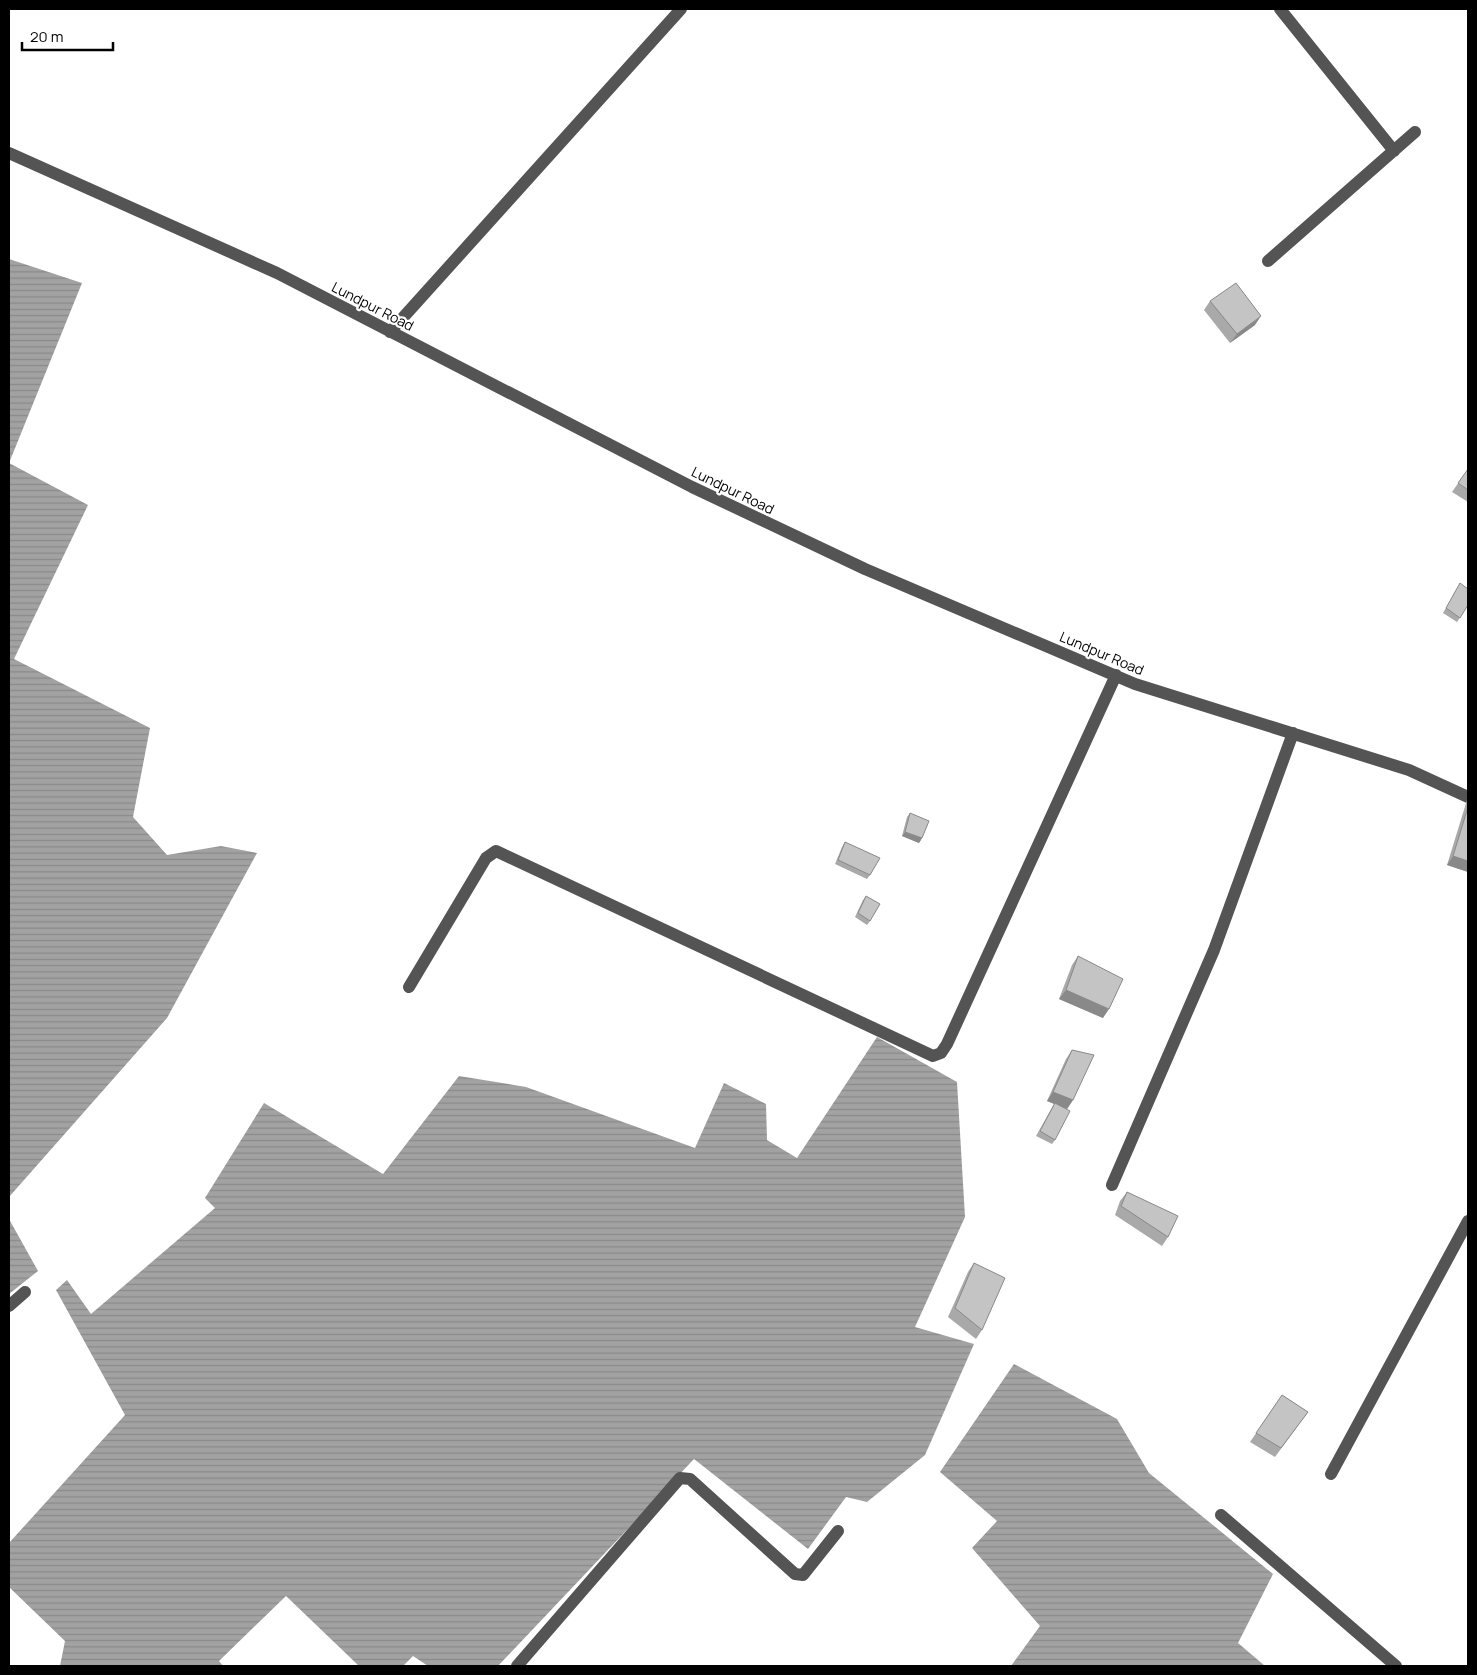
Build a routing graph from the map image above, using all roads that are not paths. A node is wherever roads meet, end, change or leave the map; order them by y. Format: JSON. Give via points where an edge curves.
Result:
{"nodes":[{"id":1,"x":681,"y":9,"type":"edge"},
{"id":2,"x":1280,"y":9,"type":"edge"},
{"id":3,"x":1415,"y":132,"type":"dead end"},
{"id":4,"x":1394,"y":151,"type":"junction"},
{"id":5,"x":10,"y":152,"type":"edge"},
{"id":6,"x":1268,"y":261,"type":"dead end"},
{"id":7,"x":390,"y":332,"type":"junction"},
{"id":8,"x":1116,"y":676,"type":"junction"},
{"id":9,"x":1294,"y":734,"type":"junction"},
{"id":10,"x":1468,"y":796,"type":"edge"},
{"id":11,"x":409,"y":987,"type":"dead end"},
{"id":12,"x":1112,"y":1185,"type":"dead end"},
{"id":13,"x":1468,"y":1221,"type":"edge"},
{"id":14,"x":25,"y":1292,"type":"dead end"},
{"id":15,"x":9,"y":1306,"type":"edge"},
{"id":16,"x":1331,"y":1474,"type":"dead end"},
{"id":17,"x":1220,"y":1516,"type":"dead end"},
{"id":18,"x":838,"y":1531,"type":"dead end"},
{"id":19,"x":517,"y":1666,"type":"edge"},
{"id":20,"x":1396,"y":1666,"type":"edge"}],
"edges":[{"from":1,"to":7,"type":"street"},
{"from":2,"to":4,"type":"street"},
{"from":3,"to":4,"type":"street"},
{"from":4,"to":6,"type":"street"},
{"from":5,"to":7,"type":"street","name":"Lundpur Road","via":[[276,273]]},
{"from":7,"to":8,"type":"street","name":"Lundpur Road","via":[[718,500],[865,569]]},
{"from":8,"to":9,"type":"street","name":"Lundpur Road"},
{"from":8,"to":11,"type":"street","via":[[947,1044],[933,1056],[496,851],[486,858]]},
{"from":9,"to":10,"type":"street","name":"Lundpur Road","via":[[1409,770]]},
{"from":9,"to":12,"type":"street","via":[[1214,950]]},
{"from":13,"to":16,"type":"street"},
{"from":14,"to":15,"type":"street"},
{"from":17,"to":20,"type":"street"},
{"from":18,"to":19,"type":"street","via":[[803,1576],[795,1574],[690,1479],[680,1478]]}]}
